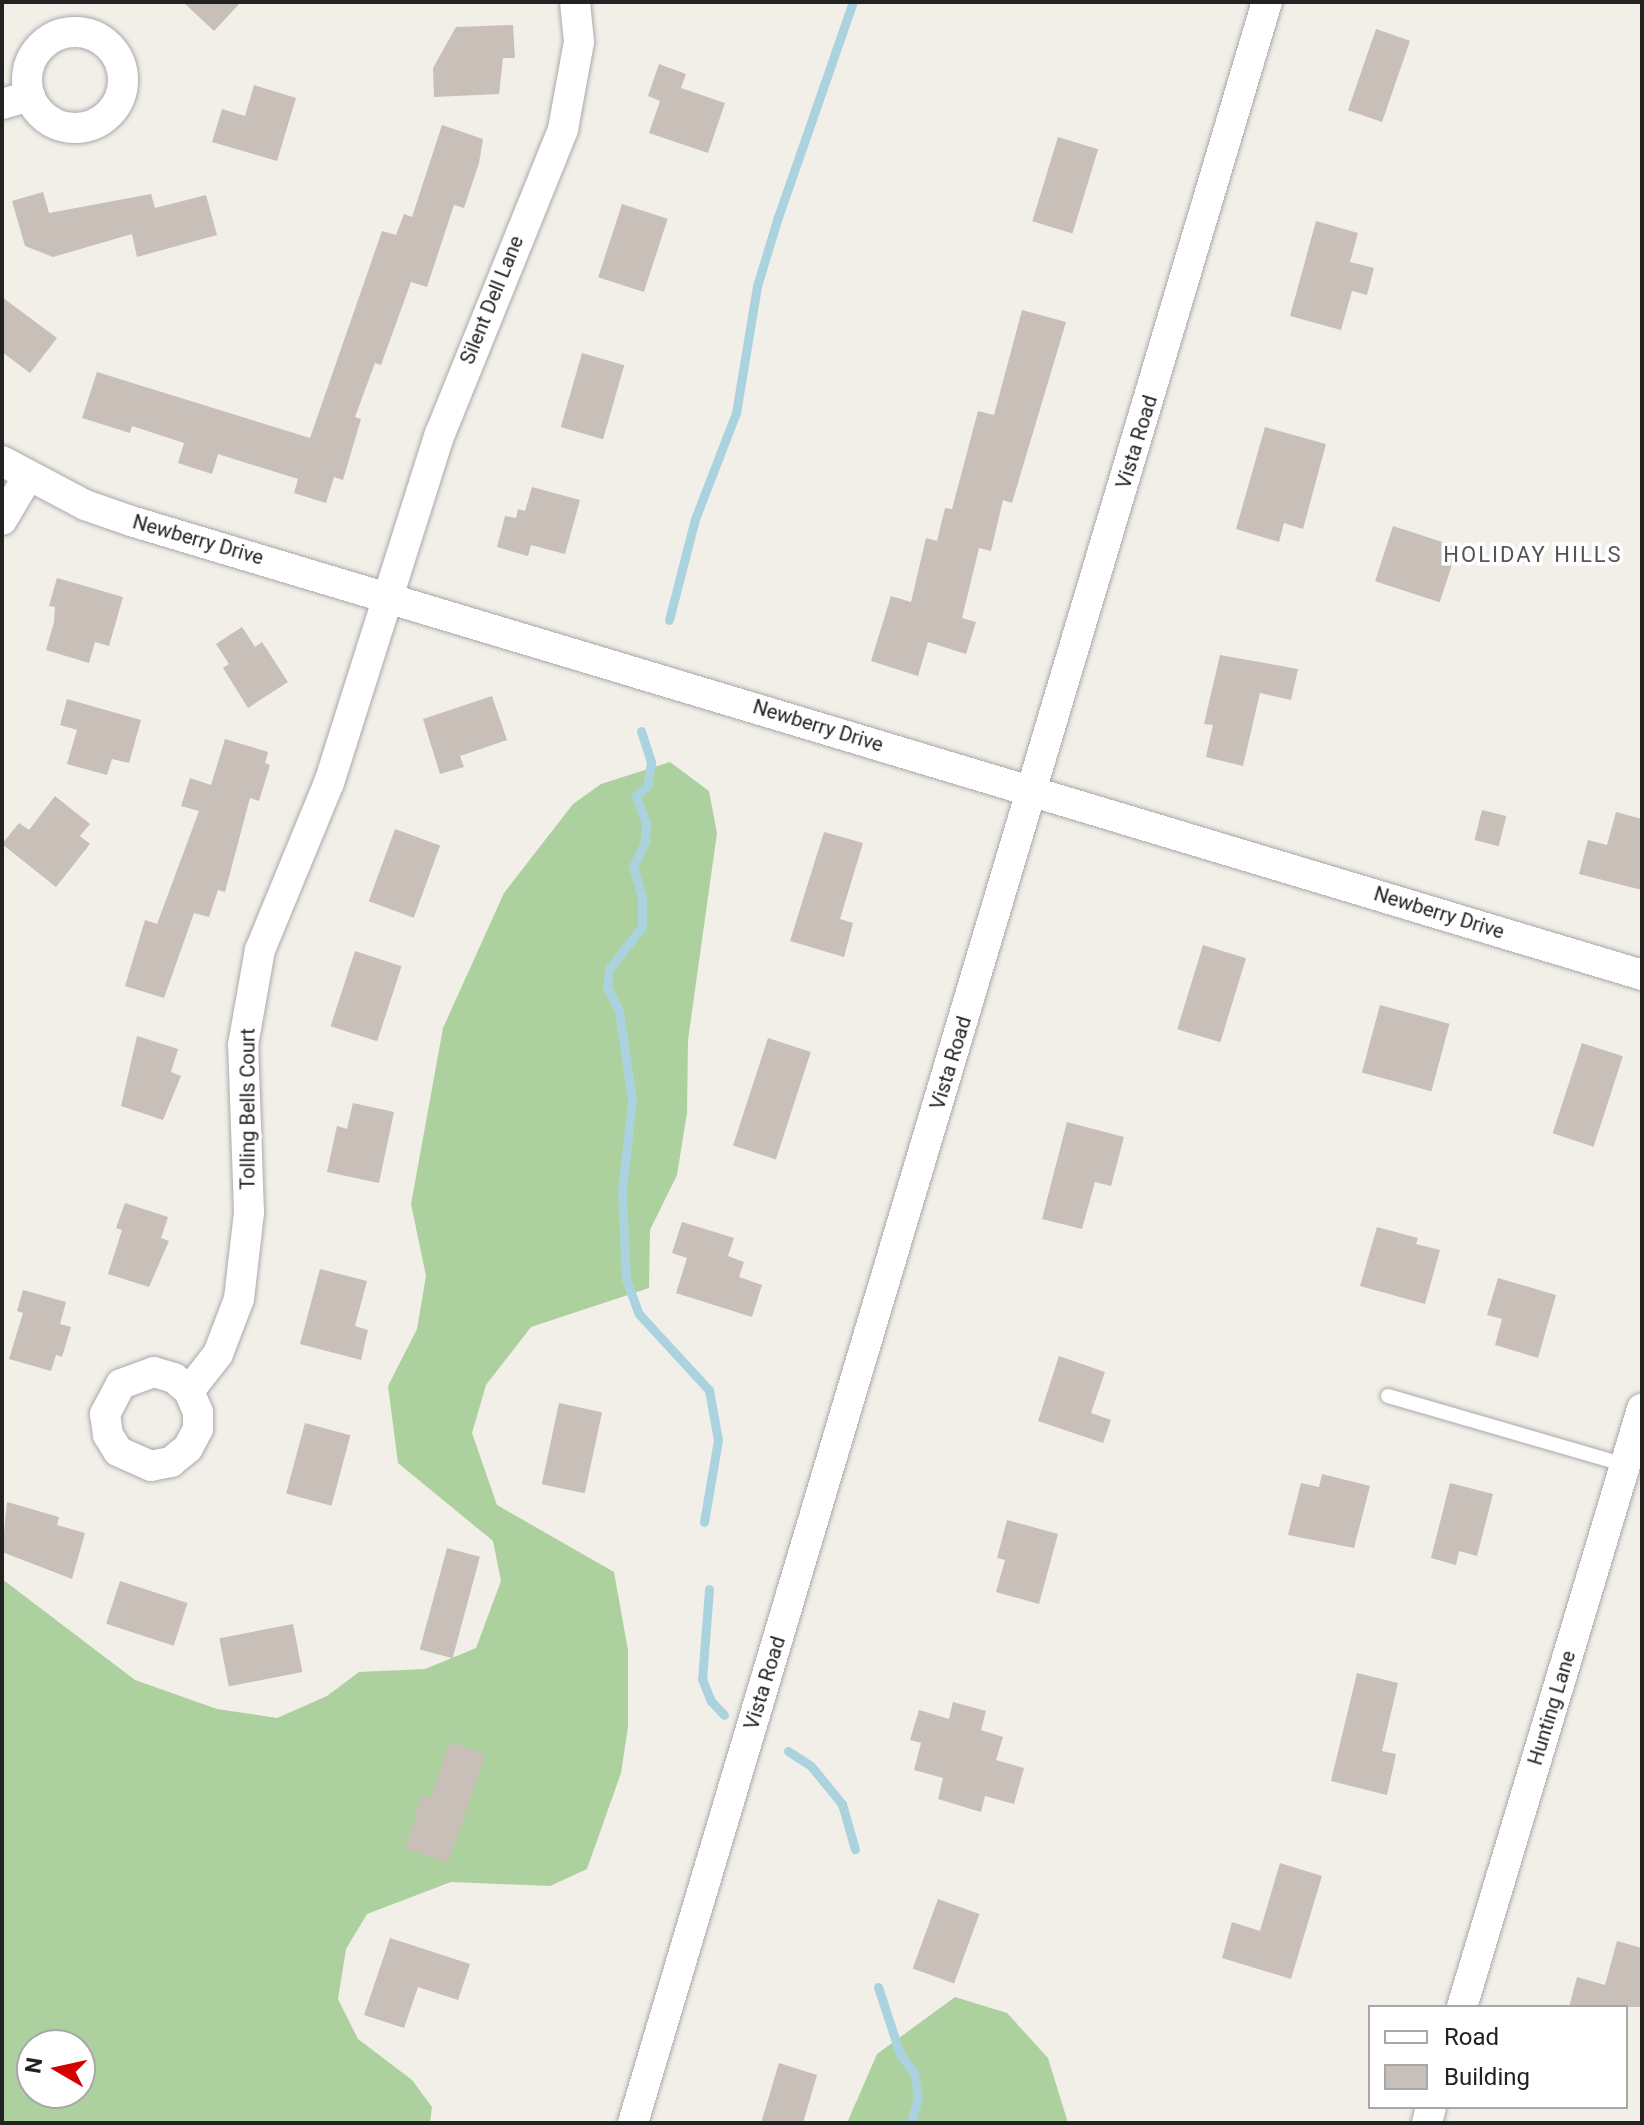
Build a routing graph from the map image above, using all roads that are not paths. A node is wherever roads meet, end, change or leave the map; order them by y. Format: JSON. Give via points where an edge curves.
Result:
{"nodes":[{"id":1,"x":575,"y":2,"type":"edge"},
{"id":2,"x":1267,"y":2,"type":"edge"},
{"id":3,"x":14,"y":469,"type":"edge"},
{"id":4,"x":2,"y":520,"type":"edge"},
{"id":5,"x":391,"y":597,"type":"junction"},
{"id":6,"x":1032,"y":791,"type":"junction"},
{"id":7,"x":1642,"y":975,"type":"edge"},
{"id":8,"x":189,"y":1391,"type":"dead end"},
{"id":9,"x":1388,"y":1396,"type":"dead end"},
{"id":10,"x":1642,"y":1409,"type":"edge"},
{"id":11,"x":1625,"y":1465,"type":"junction"},
{"id":12,"x":1463,"y":2005,"type":"edge"},
{"id":13,"x":633,"y":2123,"type":"edge"}],
"edges":[{"from":1,"to":5,"type":"street","name":"Silent Dell Lane","via":[[579,42],[563,129],[445,420]]},
{"from":2,"to":6,"type":"street","name":"Vista Road"},
{"from":3,"to":4,"type":"street"},
{"from":3,"to":5,"type":"street","name":"Newberry Drive","via":[[131,521]]},
{"from":5,"to":6,"type":"street","name":"Newberry Drive"},
{"from":5,"to":8,"type":"street","name":"Tolling Bells Court","via":[[329,783],[260,950],[243,1045],[246,1257],[228,1334]]},
{"from":6,"to":7,"type":"street","name":"Newberry Drive"},
{"from":6,"to":13,"type":"street","name":"Vista Road"},
{"from":9,"to":11,"type":"lane"},
{"from":10,"to":11,"type":"street","name":"Hunting Lane"},
{"from":11,"to":12,"type":"street","name":"Hunting Lane"}]}
